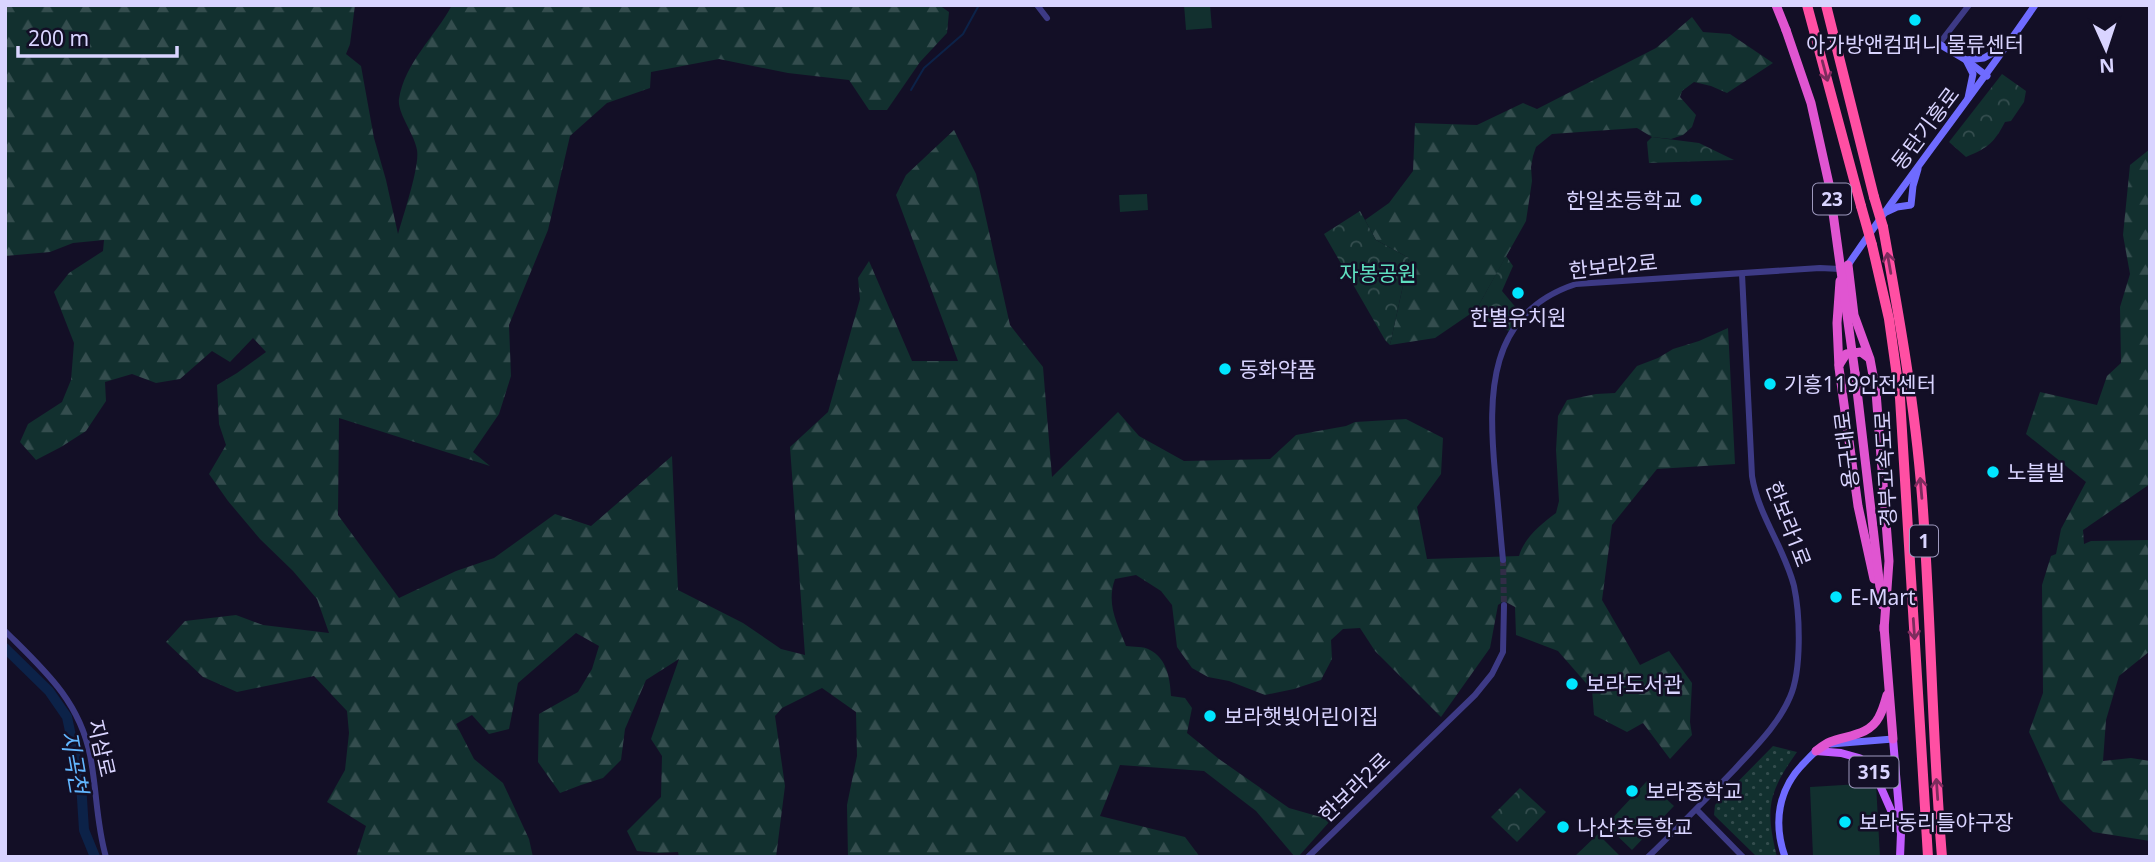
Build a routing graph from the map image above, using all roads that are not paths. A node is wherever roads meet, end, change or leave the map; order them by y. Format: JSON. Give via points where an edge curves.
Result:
{"nodes":[{"id":1,"x":1037,"y":5,"type":"edge"},
{"id":2,"x":1776,"y":5,"type":"edge"},
{"id":3,"x":1807,"y":5,"type":"edge"},
{"id":4,"x":1826,"y":5,"type":"edge"},
{"id":5,"x":1969,"y":5,"type":"edge"},
{"id":6,"x":2035,"y":5,"type":"edge"},
{"id":7,"x":1047,"y":18,"type":"dead end"},
{"id":8,"x":1939,"y":44,"type":"joint"},
{"id":9,"x":2009,"y":44,"type":"junction"},
{"id":10,"x":1966,"y":60,"type":"junction"},
{"id":11,"x":1987,"y":76,"type":"junction"},
{"id":12,"x":1967,"y":102,"type":"junction"},
{"id":13,"x":1921,"y":162,"type":"junction"},
{"id":14,"x":1882,"y":215,"type":"junction"},
{"id":15,"x":1844,"y":267,"type":"junction"},
{"id":16,"x":1742,"y":274,"type":"junction"},
{"id":17,"x":1870,"y":359,"type":"junction"},
{"id":18,"x":1839,"y":368,"type":"junction"},
{"id":19,"x":1503,"y":560,"type":"tunnel mouth"},
{"id":20,"x":1504,"y":605,"type":"tunnel mouth"},
{"id":21,"x":1884,"y":630,"type":"junction"},
{"id":22,"x":5,"y":631,"type":"edge"},
{"id":23,"x":1889,"y":690,"type":"junction"},
{"id":24,"x":1893,"y":739,"type":"junction"},
{"id":25,"x":1816,"y":751,"type":"junction"},
{"id":26,"x":1697,"y":810,"type":"junction"},
{"id":27,"x":1901,"y":833,"type":"junction"},
{"id":28,"x":106,"y":857,"type":"edge"},
{"id":29,"x":1308,"y":857,"type":"edge"},
{"id":30,"x":1648,"y":857,"type":"edge"},
{"id":31,"x":1743,"y":857,"type":"edge"},
{"id":32,"x":1785,"y":857,"type":"edge"},
{"id":33,"x":1900,"y":857,"type":"edge"},
{"id":34,"x":1928,"y":857,"type":"edge"},
{"id":35,"x":1942,"y":857,"type":"edge"}],
"edges":[{"from":1,"to":7,"type":"street"},
{"from":2,"to":21,"type":"highway","name":"용구대로","number":"23","bridge":true,"via":[[1811,103],[1829,184]]},
{"from":3,"to":34,"type":"highway","name":"경부고속도로","number":"1","one_way":true,"bridge":true,"via":[[1889,319],[1900,398]]},
{"from":35,"to":4,"type":"highway","name":"경부고속도로","number":"1","one_way":true,"bridge":true,"via":[[1922,494],[1912,399],[1882,227]]},
{"from":5,"to":8,"type":"street"},
{"from":6,"to":9,"type":"main road","name":"동탄기흥로"},
{"from":8,"to":10,"type":"main road"},
{"from":9,"to":10,"type":"main road","via":[[1984,58]]},
{"from":9,"to":11,"type":"main road","name":"동탄기흥로"},
{"from":10,"to":11,"type":"main road"},
{"from":10,"to":12,"type":"main road","via":[[1973,74]]},
{"from":11,"to":12,"type":"main road","name":"동탄기흥로"},
{"from":12,"to":13,"type":"main road","name":"동탄기흥로"},
{"from":13,"to":14,"type":"main road","name":"동탄기흥로"},
{"from":13,"to":14,"type":"main road","via":[[1911,205]]},
{"from":14,"to":15,"type":"main road","name":"동탄기흥로"},
{"from":15,"to":16,"type":"street","name":"한보라2로"},
{"from":15,"to":17,"type":"highway"},
{"from":15,"to":18,"type":"highway","via":[[1837,323]]},
{"from":16,"to":19,"type":"street","name":"한보라2로","via":[[1576,284],[1556,290],[1523,316],[1502,353],[1492,397]]},
{"from":16,"to":26,"type":"street","name":"한보라1로","via":[[1752,476],[1794,587],[1798,661],[1790,697],[1765,737]]},
{"from":17,"to":18,"type":"highway","via":[[1861,352],[1846,354]]},
{"from":17,"to":21,"type":"highway","via":[[1889,561]]},
{"from":18,"to":21,"type":"highway","via":[[1858,506]]},
{"from":20,"to":29,"type":"street","name":"한보라2로","via":[[1503,652],[1492,674]]},
{"from":21,"to":23,"type":"highway","name":"용구대로","number":"23"},
{"from":22,"to":28,"type":"street","name":"지삼로","via":[[50,675],[76,713],[91,758]]},
{"from":23,"to":24,"type":"highway","name":"용구대로","number":"23"},
{"from":23,"to":25,"type":"highway","number":"315","via":[[1874,724]]},
{"from":24,"to":25,"type":"main road","number":"315","via":[[1828,745]]},
{"from":24,"to":27,"type":"main road","name":"용구대로","number":"23"},
{"from":25,"to":27,"type":"main road","number":"315","via":[[1841,752],[1871,765]]},
{"from":25,"to":32,"type":"main road","number":"315","via":[[1797,770],[1780,801],[1778,828]]},
{"from":26,"to":30,"type":"street","name":"한보라1로"},
{"from":26,"to":31,"type":"street"},
{"from":27,"to":33,"type":"main road","name":"용구대로","number":"23"}]}
